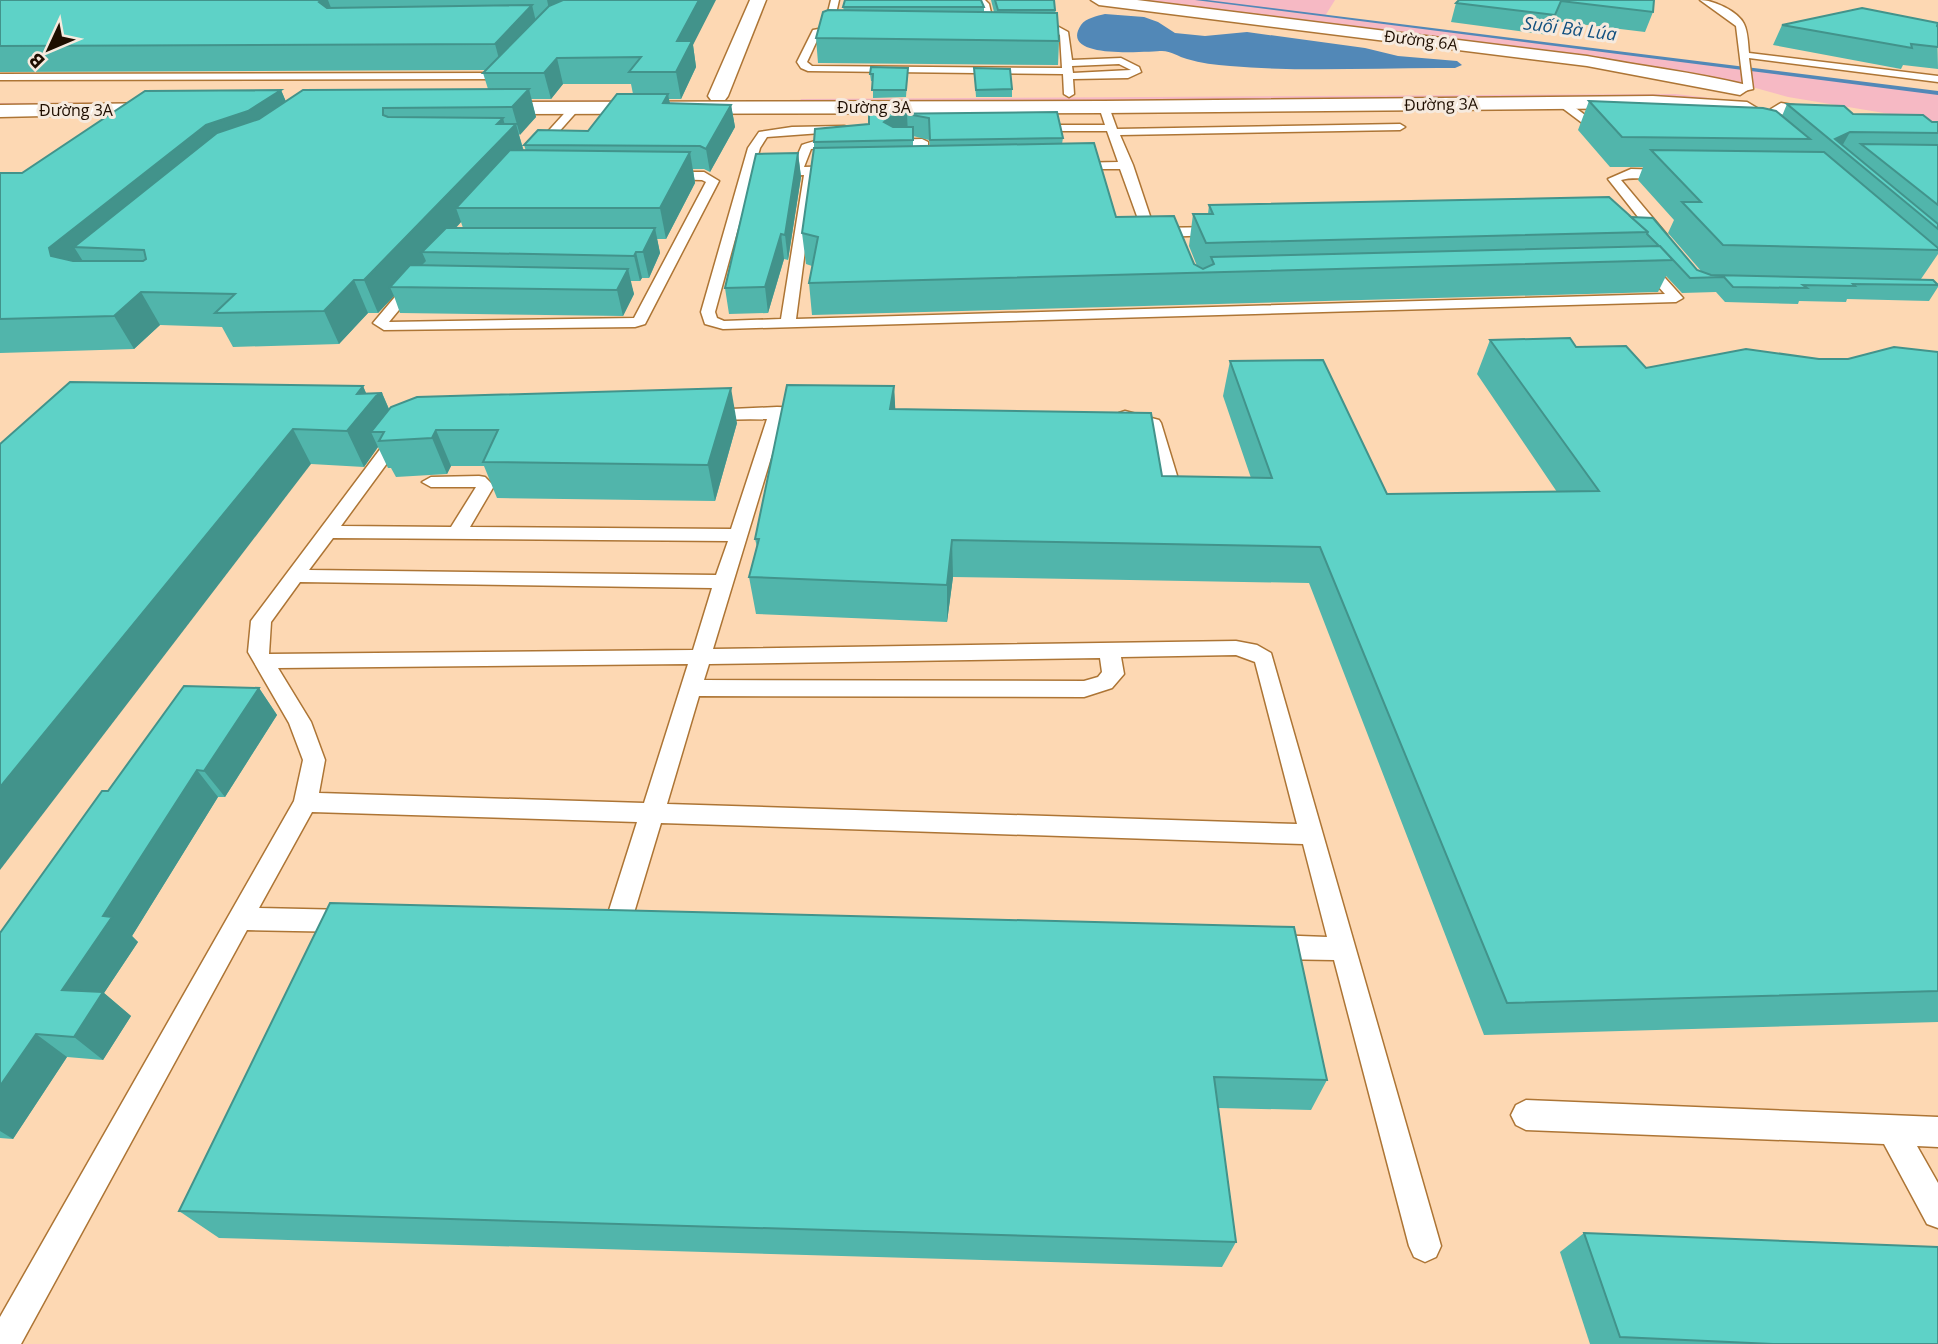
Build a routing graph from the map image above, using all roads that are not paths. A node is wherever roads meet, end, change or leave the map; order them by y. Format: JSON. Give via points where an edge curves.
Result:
{"nodes":[{"id":1,"x":758,"y":0,"type":"edge"},
{"id":2,"x":835,"y":0,"type":"edge"},
{"id":3,"x":979,"y":0,"type":"edge"},
{"id":4,"x":1099,"y":0,"type":"edge"},
{"id":5,"x":1704,"y":0,"type":"edge"},
{"id":6,"x":828,"y":28,"type":"junction"},
{"id":7,"x":853,"y":28,"type":"edge"},
{"id":8,"x":978,"y":28,"type":"edge"},
{"id":9,"x":1003,"y":28,"type":"junction"},
{"id":10,"x":1745,"y":59,"type":"junction"},
{"id":11,"x":1068,"y":76,"type":"junction"},
{"id":12,"x":0,"y":77,"type":"edge"},
{"id":13,"x":504,"y":78,"type":"edge"},
{"id":14,"x":1938,"y":79,"type":"edge"},
{"id":15,"x":1657,"y":82,"type":"junction"},
{"id":16,"x":1746,"y":91,"type":"junction"},
{"id":17,"x":0,"y":99,"type":"edge"},
{"id":18,"x":716,"y":101,"type":"junction"},
{"id":19,"x":1561,"y":102,"type":"junction"},
{"id":20,"x":1782,"y":104,"type":"junction"},
{"id":21,"x":1104,"y":107,"type":"junction"},
{"id":22,"x":575,"y":108,"type":"junction"},
{"id":23,"x":0,"y":111,"type":"edge"},
{"id":24,"x":1938,"y":126,"type":"edge"},
{"id":25,"x":1400,"y":127,"type":"dead end"},
{"id":26,"x":924,"y":128,"type":"edge"},
{"id":27,"x":1017,"y":128,"type":"edge"},
{"id":28,"x":1620,"y":128,"type":"edge"},
{"id":29,"x":1111,"y":130,"type":"junction"},
{"id":30,"x":1938,"y":136,"type":"edge"},
{"id":31,"x":532,"y":141,"type":"edge"},
{"id":32,"x":545,"y":141,"type":"junction"},
{"id":33,"x":922,"y":142,"type":"junction"},
{"id":34,"x":870,"y":143,"type":"edge"},
{"id":35,"x":530,"y":157,"type":"edge"},
{"id":36,"x":1127,"y":165,"type":"junction"},
{"id":37,"x":1059,"y":166,"type":"edge"},
{"id":38,"x":908,"y":169,"type":"edge"},
{"id":39,"x":922,"y":169,"type":"junction"},
{"id":40,"x":935,"y":169,"type":"edge"},
{"id":41,"x":852,"y":170,"type":"edge"},
{"id":42,"x":804,"y":171,"type":"junction"},
{"id":43,"x":747,"y":172,"type":"junction"},
{"id":44,"x":1686,"y":174,"type":"edge"},
{"id":45,"x":650,"y":176,"type":"edge"},
{"id":46,"x":1228,"y":230,"type":"edge"},
{"id":47,"x":1672,"y":250,"type":"edge"},
{"id":48,"x":1634,"y":253,"type":"edge"},
{"id":49,"x":1652,"y":271,"type":"junction"},
{"id":50,"x":1626,"y":272,"type":"edge"},
{"id":51,"x":421,"y":281,"type":"edge"},
{"id":52,"x":1488,"y":285,"type":"edge"},
{"id":53,"x":1401,"y":287,"type":"edge"},
{"id":54,"x":1500,"y":304,"type":"junction"},
{"id":55,"x":1412,"y":306,"type":"junction"},
{"id":56,"x":788,"y":323,"type":"junction"},
{"id":57,"x":777,"y":412,"type":"junction"},
{"id":58,"x":832,"y":413,"type":"edge"},
{"id":59,"x":693,"y":415,"type":"edge"},
{"id":60,"x":1107,"y":416,"type":"edge"},
{"id":61,"x":419,"y":429,"type":"edge"},
{"id":62,"x":431,"y":482,"type":"dead end"},
{"id":63,"x":1173,"y":492,"type":"edge"},
{"id":64,"x":327,"y":532,"type":"junction"},
{"id":65,"x":457,"y":533,"type":"junction"},
{"id":66,"x":738,"y":535,"type":"junction"},
{"id":67,"x":295,"y":576,"type":"junction"},
{"id":68,"x":724,"y":582,"type":"junction"},
{"id":69,"x":1109,"y":649,"type":"junction"},
{"id":70,"x":701,"y":657,"type":"junction"},
{"id":71,"x":263,"y":661,"type":"junction"},
{"id":72,"x":691,"y":688,"type":"junction"},
{"id":73,"x":305,"y":802,"type":"junction"},
{"id":74,"x":653,"y":813,"type":"junction"},
{"id":75,"x":1313,"y":834,"type":"junction"},
{"id":76,"x":241,"y":919,"type":"junction"},
{"id":77,"x":366,"y":921,"type":"edge"},
{"id":78,"x":589,"y":926,"type":"edge"},
{"id":79,"x":617,"y":926,"type":"junction"},
{"id":80,"x":644,"y":927,"type":"edge"},
{"id":81,"x":1248,"y":946,"type":"edge"},
{"id":82,"x":1344,"y":949,"type":"junction"},
{"id":83,"x":1527,"y":1115,"type":"dead end"},
{"id":84,"x":1892,"y":1130,"type":"junction"},
{"id":85,"x":1938,"y":1132,"type":"edge"},
{"id":86,"x":1938,"y":1213,"type":"edge"},
{"id":87,"x":1425,"y":1246,"type":"dead end"},
{"id":88,"x":4,"y":1344,"type":"edge"}],
"edges":[{"from":1,"to":18,"type":"street"},
{"from":2,"to":6,"type":"lane"},
{"from":3,"to":9,"type":"lane"},
{"from":4,"to":15,"type":"street","name":"Đường 6A","via":[[1326,21],[1605,64]]},
{"from":5,"to":10,"type":"lane","via":[[1737,20]]},
{"from":6,"to":7,"type":"lane"},
{"from":6,"to":11,"type":"lane","via":[[816,32],[804,66]]},
{"from":8,"to":9,"type":"lane"},
{"from":9,"to":11,"type":"lane","via":[[1062,30]]},
{"from":10,"to":14,"type":"lane"},
{"from":10,"to":16,"type":"lane"},
{"from":11,"to":11,"type":"lane","via":[[1128,75],[1136,69],[1121,61]]},
{"from":11,"to":15,"type":"street","name":"Đường 3A"},
{"from":11,"to":18,"type":"street","name":"Đường 3A"},
{"from":12,"to":13,"type":"lane"},
{"from":15,"to":16,"type":"street","name":"Đường 6A","via":[[1702,80]]},
{"from":15,"to":16,"type":"street","name":"Đường 3A","via":[[1720,95],[1728,102]]},
{"from":16,"to":19,"type":"street","name":"Đường 3A","via":[[1689,102]]},
{"from":16,"to":20,"type":"street"},
{"from":17,"to":23,"type":"street","name":"Đường 3A","via":[[188,104]]},
{"from":18,"to":21,"type":"street","name":"Đường 3A"},
{"from":18,"to":22,"type":"street","name":"Đường 3A"},
{"from":18,"to":22,"type":"street","name":"Đường 3A","via":[[470,102]]},
{"from":19,"to":21,"type":"street","name":"Đường 3A"},
{"from":19,"to":28,"type":"lane","via":[[1589,124]]},
{"from":20,"to":24,"type":"street"},
{"from":20,"to":30,"type":"street"},
{"from":21,"to":29,"type":"lane"},
{"from":22,"to":32,"type":"lane"},
{"from":25,"to":29,"type":"lane"},
{"from":26,"to":33,"type":"lane"},
{"from":27,"to":29,"type":"lane"},
{"from":29,"to":36,"type":"lane"},
{"from":31,"to":32,"type":"lane"},
{"from":32,"to":35,"type":"lane"},
{"from":33,"to":34,"type":"lane"},
{"from":33,"to":39,"type":"lane"},
{"from":36,"to":37,"type":"lane"},
{"from":36,"to":46,"type":"lane","via":[[1148,230],[1175,238]]},
{"from":38,"to":39,"type":"lane"},
{"from":39,"to":40,"type":"lane"},
{"from":41,"to":42,"type":"lane"},
{"from":42,"to":43,"type":"lane"},
{"from":42,"to":43,"type":"lane","via":[[806,147],[858,136],[792,130],[763,134]]},
{"from":42,"to":56,"type":"lane"},
{"from":43,"to":56,"type":"lane","via":[[708,312],[710,321],[723,325]]},
{"from":44,"to":47,"type":"lane","via":[[1614,176]]},
{"from":45,"to":51,"type":"lane","via":[[704,176],[713,181],[670,246],[640,321],[380,323]]},
{"from":48,"to":49,"type":"lane"},
{"from":49,"to":50,"type":"lane"},
{"from":49,"to":54,"type":"lane","via":[[1676,298]]},
{"from":52,"to":54,"type":"lane"},
{"from":53,"to":55,"type":"lane"},
{"from":54,"to":55,"type":"lane"},
{"from":55,"to":56,"type":"lane","via":[[1203,306]]},
{"from":57,"to":58,"type":"lane"},
{"from":57,"to":59,"type":"lane"},
{"from":57,"to":66,"type":"lane"},
{"from":60,"to":63,"type":"lane","via":[[1135,416],[1153,423]]},
{"from":61,"to":64,"type":"lane","via":[[399,436]]},
{"from":62,"to":65,"type":"lane","via":[[479,481],[485,486]]},
{"from":64,"to":65,"type":"lane"},
{"from":64,"to":67,"type":"lane"},
{"from":65,"to":66,"type":"lane"},
{"from":66,"to":68,"type":"lane"},
{"from":67,"to":68,"type":"lane"},
{"from":67,"to":71,"type":"lane","via":[[261,621],[258,652]]},
{"from":68,"to":70,"type":"lane"},
{"from":69,"to":70,"type":"lane"},
{"from":69,"to":72,"type":"lane","via":[[1113,674],[1105,683],[1084,689]]},
{"from":69,"to":75,"type":"lane","via":[[1236,648],[1265,659]]},
{"from":70,"to":71,"type":"lane"},
{"from":70,"to":72,"type":"lane"},
{"from":71,"to":73,"type":"lane","via":[[300,722],[314,760]]},
{"from":72,"to":74,"type":"lane"},
{"from":73,"to":74,"type":"lane"},
{"from":73,"to":76,"type":"lane"},
{"from":74,"to":75,"type":"lane"},
{"from":74,"to":79,"type":"lane"},
{"from":75,"to":82,"type":"lane"},
{"from":76,"to":77,"type":"lane"},
{"from":76,"to":88,"type":"lane"},
{"from":78,"to":79,"type":"lane"},
{"from":79,"to":80,"type":"lane"},
{"from":81,"to":82,"type":"lane"},
{"from":82,"to":87,"type":"lane"},
{"from":83,"to":84,"type":"lane"},
{"from":84,"to":85,"type":"lane"},
{"from":84,"to":86,"type":"lane"}]}
